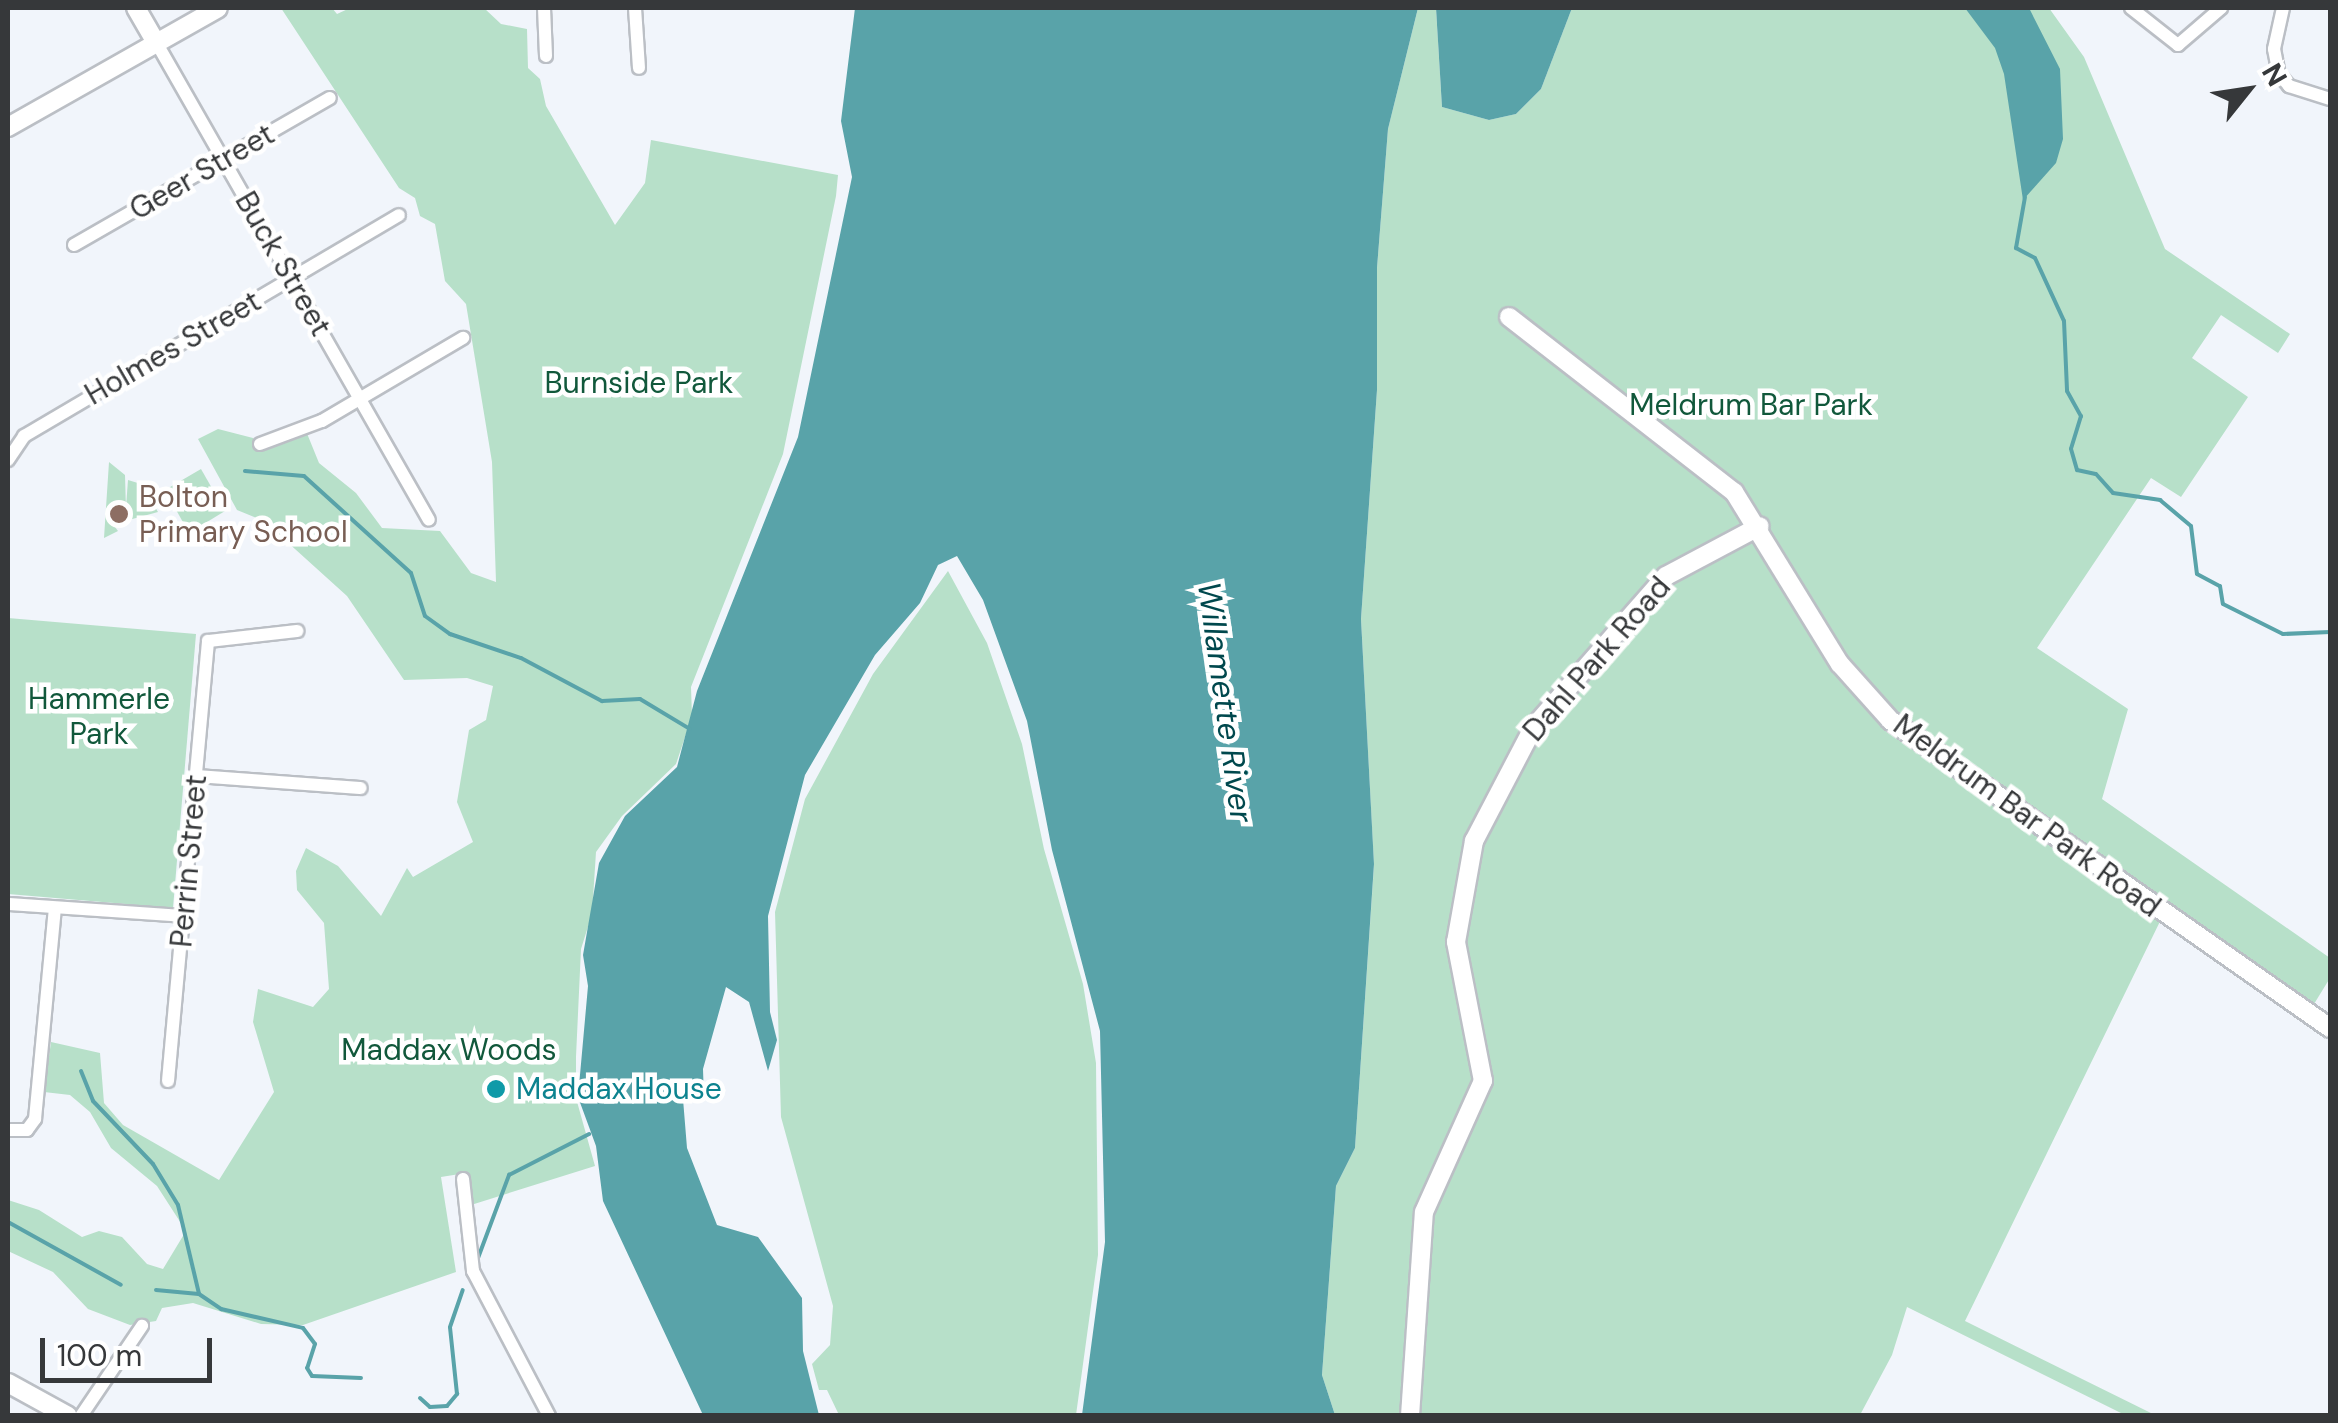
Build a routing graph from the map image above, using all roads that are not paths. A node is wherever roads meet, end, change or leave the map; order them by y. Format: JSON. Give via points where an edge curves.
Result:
{"nodes":[{"id":1,"x":136,"y":8,"type":"edge"},
{"id":2,"x":218,"y":8,"type":"edge"},
{"id":3,"x":544,"y":8,"type":"edge"},
{"id":4,"x":636,"y":8,"type":"edge"},
{"id":5,"x":2131,"y":8,"type":"edge"},
{"id":6,"x":2221,"y":8,"type":"edge"},
{"id":7,"x":2283,"y":8,"type":"edge"},
{"id":8,"x":156,"y":42,"type":"junction"},
{"id":9,"x":546,"y":56,"type":"dead end"},
{"id":10,"x":639,"y":68,"type":"dead end"},
{"id":11,"x":330,"y":98,"type":"dead end"},
{"id":12,"x":2330,"y":99,"type":"edge"},
{"id":13,"x":8,"y":127,"type":"edge"},
{"id":14,"x":224,"y":160,"type":"junction"},
{"id":15,"x":399,"y":215,"type":"dead end"},
{"id":16,"x":74,"y":246,"type":"dead end"},
{"id":17,"x":291,"y":279,"type":"junction"},
{"id":18,"x":1509,"y":317,"type":"dead end"},
{"id":19,"x":463,"y":338,"type":"dead end"},
{"id":20,"x":360,"y":399,"type":"junction"},
{"id":21,"x":260,"y":444,"type":"dead end"},
{"id":22,"x":8,"y":460,"type":"edge"},
{"id":23,"x":430,"y":520,"type":"dead end"},
{"id":24,"x":1760,"y":526,"type":"junction"},
{"id":25,"x":297,"y":631,"type":"dead end"},
{"id":26,"x":196,"y":776,"type":"junction"},
{"id":27,"x":361,"y":788,"type":"dead end"},
{"id":28,"x":8,"y":904,"type":"edge"},
{"id":29,"x":55,"y":908,"type":"junction"},
{"id":30,"x":184,"y":916,"type":"junction"},
{"id":31,"x":2330,"y":1028,"type":"edge"},
{"id":32,"x":168,"y":1081,"type":"dead end"},
{"id":33,"x":8,"y":1130,"type":"edge"},
{"id":34,"x":463,"y":1179,"type":"dead end"},
{"id":35,"x":142,"y":1326,"type":"dead end"},
{"id":36,"x":8,"y":1383,"type":"edge"},
{"id":37,"x":68,"y":1416,"type":"edge"},
{"id":38,"x":82,"y":1416,"type":"edge"},
{"id":39,"x":548,"y":1416,"type":"edge"},
{"id":40,"x":1410,"y":1416,"type":"edge"}],
"edges":[{"from":1,"to":8,"type":"street","name":"Buck Street"},
{"from":2,"to":8,"type":"street"},
{"from":3,"to":9,"type":"street"},
{"from":4,"to":10,"type":"street"},
{"from":5,"to":6,"type":"street","via":[[2178,45]]},
{"from":7,"to":12,"type":"street","via":[[2274,49],[2279,74],[2290,86]]},
{"from":8,"to":13,"type":"street"},
{"from":8,"to":14,"type":"street","name":"Buck Street"},
{"from":11,"to":14,"type":"street","name":"Geer Street"},
{"from":14,"to":16,"type":"street","name":"Geer Street"},
{"from":14,"to":17,"type":"street","name":"Buck Street"},
{"from":15,"to":17,"type":"street","name":"Holmes Street"},
{"from":17,"to":20,"type":"street","name":"Buck Street"},
{"from":17,"to":22,"type":"street","name":"Holmes Street","via":[[24,436]]},
{"from":18,"to":24,"type":"street","name":"Meldrum Bar Park Road","via":[[1718,478]]},
{"from":19,"to":20,"type":"street"},
{"from":20,"to":21,"type":"street"},
{"from":20,"to":23,"type":"street","name":"Buck Street"},
{"from":24,"to":31,"type":"street","name":"Meldrum Bar Park Road","via":[[1840,664],[1890,720]]},
{"from":24,"to":40,"type":"street","name":"Dahl Park Road","via":[[1666,576],[1533,728],[1474,842],[1456,942],[1483,1081],[1424,1212]]},
{"from":25,"to":26,"type":"street","name":"Perrin Street","via":[[208,641]]},
{"from":26,"to":27,"type":"street"},
{"from":26,"to":30,"type":"street","name":"Perrin Street"},
{"from":28,"to":29,"type":"street"},
{"from":29,"to":30,"type":"street"},
{"from":29,"to":33,"type":"street","via":[[31,1128]]},
{"from":30,"to":32,"type":"street","name":"Perrin Street"},
{"from":34,"to":39,"type":"street","via":[[473,1270]]},
{"from":35,"to":38,"type":"street"},
{"from":36,"to":37,"type":"street"}]}
